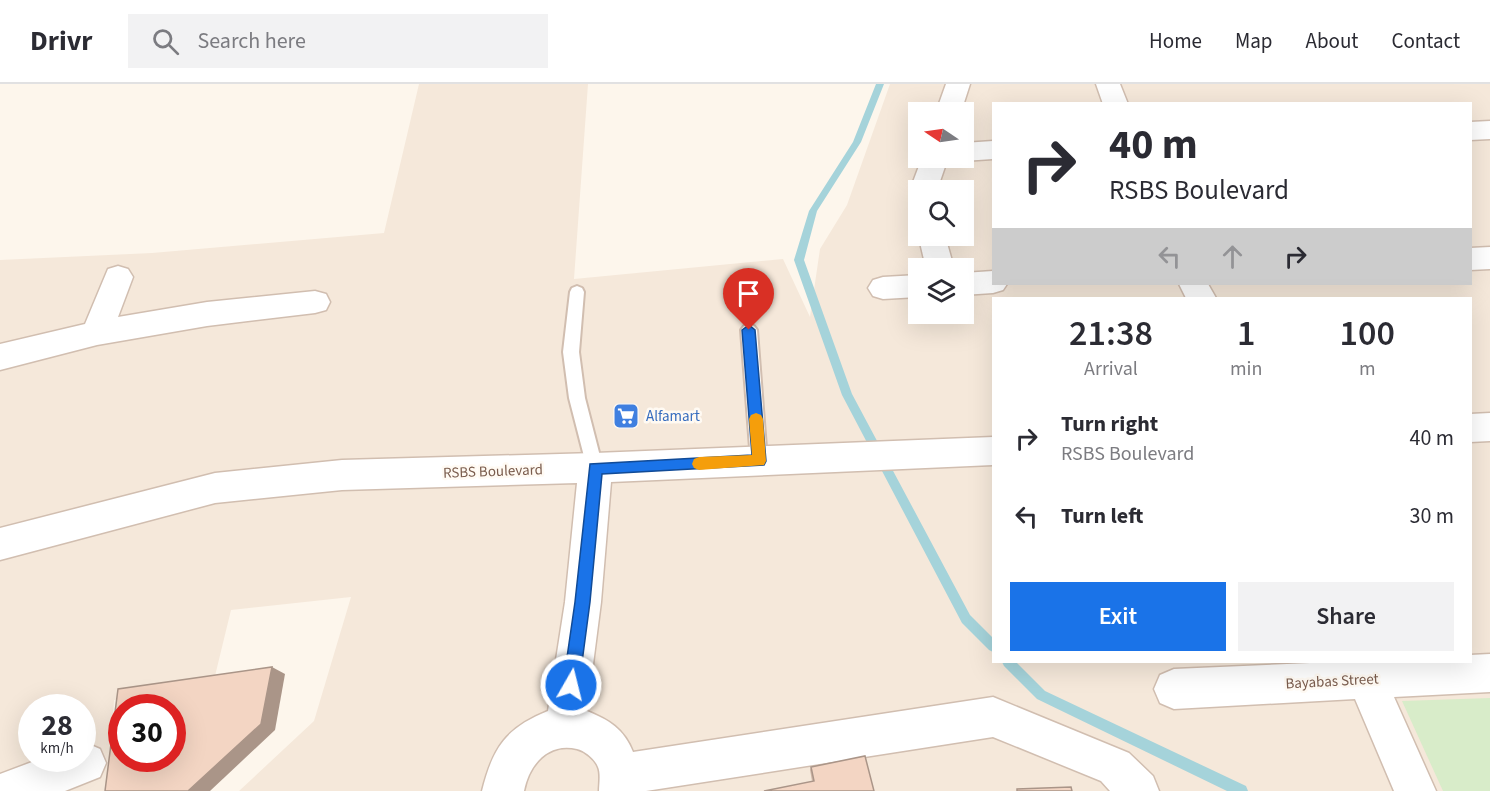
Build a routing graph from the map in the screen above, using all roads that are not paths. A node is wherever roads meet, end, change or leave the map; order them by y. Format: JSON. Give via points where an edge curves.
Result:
{"nodes":[{"id":1,"x":958,"y":84,"type":"edge"},
{"id":2,"x":1108,"y":84,"type":"edge"},
{"id":3,"x":952,"y":102,"type":"edge"},
{"id":4,"x":1115,"y":102,"type":"edge"},
{"id":5,"x":1490,"y":130,"type":"edge"},
{"id":6,"x":1472,"y":131,"type":"edge"},
{"id":7,"x":992,"y":150,"type":"edge"},
{"id":8,"x":974,"y":151,"type":"edge"},
{"id":9,"x":1490,"y":258,"type":"edge"},
{"id":10,"x":1472,"y":259,"type":"edge"},
{"id":11,"x":118,"y":277,"type":"dead end"},
{"id":12,"x":992,"y":282,"type":"edge"},
{"id":13,"x":974,"y":283,"type":"edge"},
{"id":14,"x":908,"y":287,"type":"edge"},
{"id":15,"x":883,"y":288,"type":"dead end"},
{"id":16,"x":577,"y":292,"type":"dead end"},
{"id":17,"x":315,"y":302,"type":"dead end"},
{"id":18,"x":749,"y":330,"type":"dead end"},
{"id":19,"x":97,"y":333,"type":"junction"},
{"id":20,"x":0,"y":357,"type":"edge"},
{"id":21,"x":1490,"y":427,"type":"edge"},
{"id":22,"x":1472,"y":428,"type":"edge"},
{"id":23,"x":992,"y":451,"type":"edge"},
{"id":24,"x":759,"y":461,"type":"junction"},
{"id":25,"x":595,"y":468,"type":"junction"},
{"id":26,"x":0,"y":544,"type":"edge"},
{"id":27,"x":1363,"y":671,"type":"edge"},
{"id":28,"x":1490,"y":673,"type":"edge"},
{"id":29,"x":1174,"y":688,"type":"dead end"},
{"id":30,"x":565,"y":727,"type":"junction"},
{"id":31,"x":61,"y":772,"type":"edge"},
{"id":32,"x":705,"y":777,"type":"edge"},
{"id":33,"x":620,"y":782,"type":"edge"},
{"id":34,"x":8,"y":791,"type":"edge"},
{"id":35,"x":503,"y":791,"type":"edge"},
{"id":36,"x":1138,"y":791,"type":"edge"},
{"id":37,"x":1415,"y":791,"type":"edge"}],
"edges":[{"from":1,"to":3,"type":"street"},
{"from":2,"to":4,"type":"street"},
{"from":5,"to":6,"type":"street"},
{"from":7,"to":8,"type":"street"},
{"from":9,"to":10,"type":"street"},
{"from":11,"to":19,"type":"street"},
{"from":12,"to":13,"type":"street"},
{"from":14,"to":15,"type":"street"},
{"from":16,"to":25,"type":"lane","via":[[571,352],[577,398]]},
{"from":17,"to":19,"type":"street","via":[[207,314]]},
{"from":18,"to":24,"type":"lane"},
{"from":19,"to":20,"type":"street"},
{"from":21,"to":22,"type":"street"},
{"from":23,"to":24,"type":"street","name":"RSBS Boulevard"},
{"from":24,"to":25,"type":"street","name":"RSBS Boulevard"},
{"from":25,"to":26,"type":"street","name":"RSBS Boulevard","via":[[342,475],[215,488]]},
{"from":25,"to":30,"type":"street","via":[[583,602]]},
{"from":27,"to":28,"type":"street","name":"Bayabas Street"},
{"from":27,"to":29,"type":"street","name":"Bayabas Street"},
{"from":27,"to":37,"type":"street"},
{"from":30,"to":33,"type":"street","via":[[593,732],[609,745],[619,762]]},
{"from":30,"to":35,"type":"street","via":[[536,736],[519,751],[508,770]]},
{"from":31,"to":34,"type":"street"},
{"from":32,"to":33,"type":"street"},
{"from":32,"to":36,"type":"street","via":[[993,717],[1115,767]]}]}
